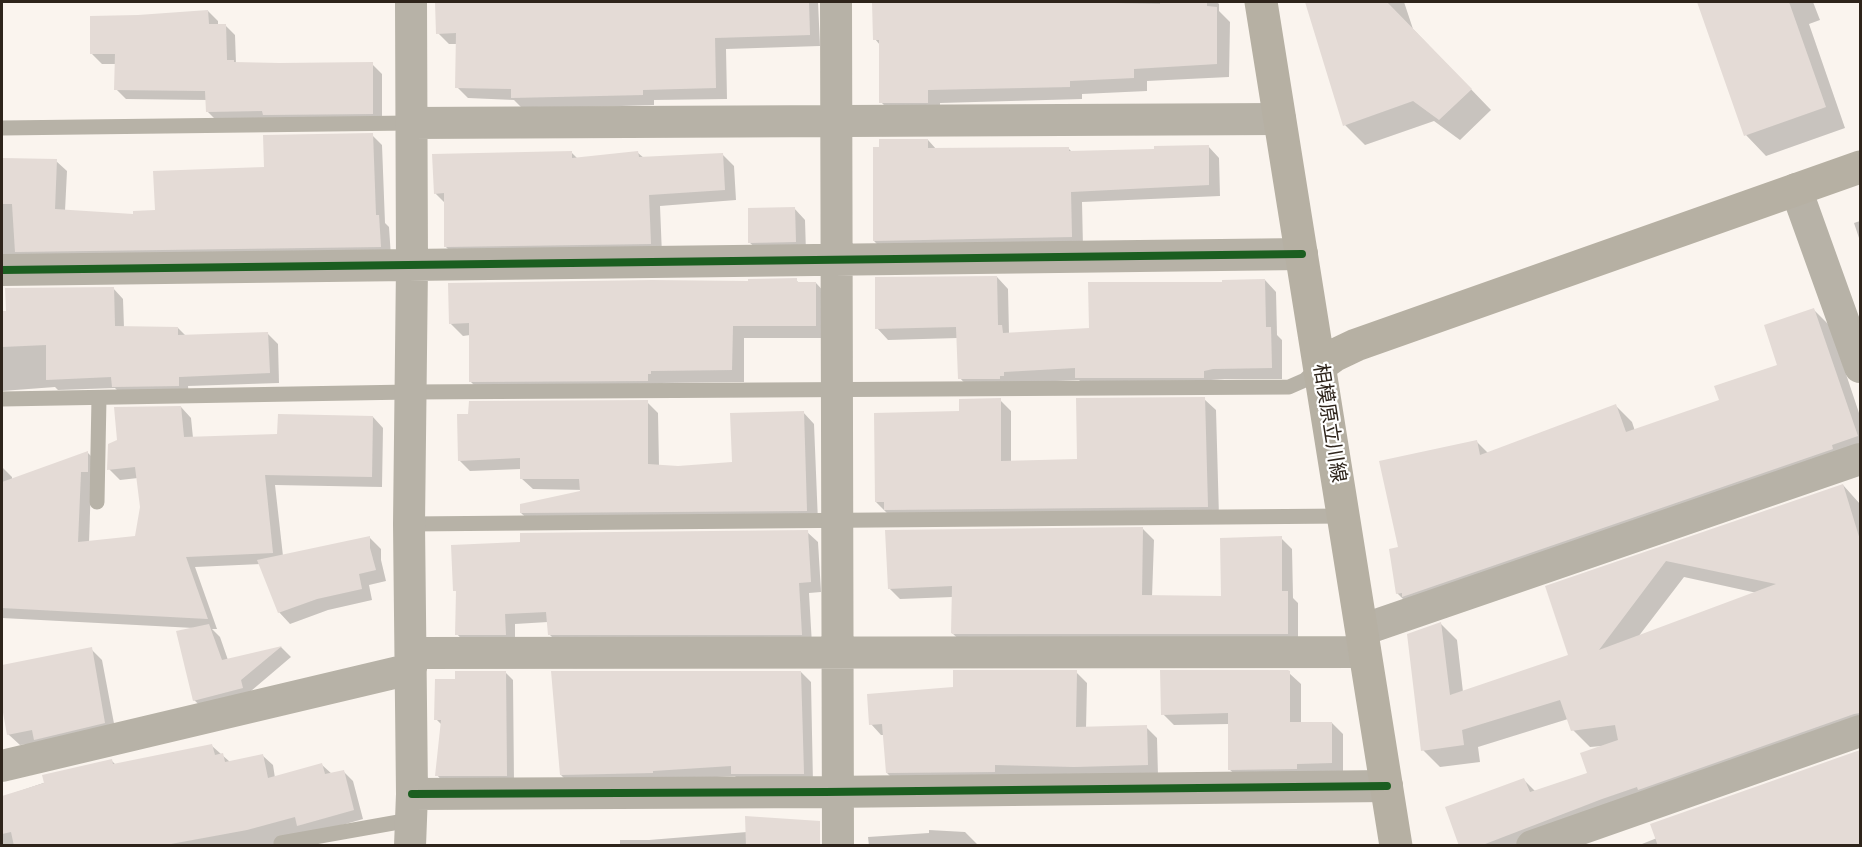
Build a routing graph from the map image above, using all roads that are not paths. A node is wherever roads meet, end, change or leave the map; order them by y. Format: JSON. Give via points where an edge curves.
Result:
{"nodes":[{"id":1,"x":411,"y":2,"type":"edge"},
{"id":2,"x":836,"y":2,"type":"edge"},
{"id":3,"x":1261,"y":2,"type":"edge"},
{"id":4,"x":1280,"y":119,"type":"junction"},
{"id":5,"x":836,"y":121,"type":"junction"},
{"id":6,"x":411,"y":123,"type":"junction"},
{"id":7,"x":2,"y":128,"type":"edge"},
{"id":8,"x":1860,"y":167,"type":"edge"},
{"id":9,"x":1796,"y":189,"type":"junction"},
{"id":10,"x":1302,"y":254,"type":"junction"},
{"id":11,"x":836,"y":260,"type":"junction"},
{"id":12,"x":412,"y":266,"type":"junction"},
{"id":13,"x":2,"y":270,"type":"edge"},
{"id":14,"x":1320,"y":366,"type":"junction"},
{"id":15,"x":1860,"y":367,"type":"edge"},
{"id":16,"x":837,"y":391,"type":"junction"},
{"id":17,"x":410,"y":392,"type":"junction"},
{"id":18,"x":99,"y":398,"type":"junction"},
{"id":19,"x":2,"y":399,"type":"edge"},
{"id":20,"x":1860,"y":459,"type":"edge"},
{"id":21,"x":97,"y":502,"type":"dead end"},
{"id":22,"x":1344,"y":516,"type":"junction"},
{"id":23,"x":837,"y":521,"type":"junction"},
{"id":24,"x":409,"y":524,"type":"junction"},
{"id":25,"x":1364,"y":641,"type":"junction"},
{"id":26,"x":837,"y":654,"type":"junction"},
{"id":27,"x":411,"y":661,"type":"junction"},
{"id":28,"x":1860,"y":731,"type":"edge"},
{"id":29,"x":2,"y":766,"type":"edge"},
{"id":30,"x":1387,"y":786,"type":"junction"},
{"id":31,"x":838,"y":792,"type":"junction"},
{"id":32,"x":411,"y":820,"type":"edge"},
{"id":33,"x":281,"y":843,"type":"dead end"},
{"id":34,"x":838,"y":846,"type":"edge"},
{"id":35,"x":1396,"y":846,"type":"edge"},
{"id":36,"x":1532,"y":846,"type":"edge"}],
"edges":[{"from":1,"to":6,"type":"street"},
{"from":2,"to":5,"type":"street"},
{"from":3,"to":4,"type":"main road","name":"相模原立川線"},
{"from":4,"to":5,"type":"street"},
{"from":4,"to":10,"type":"main road","name":"相模原立川線"},
{"from":5,"to":6,"type":"street"},
{"from":5,"to":11,"type":"street"},
{"from":6,"to":7,"type":"lane"},
{"from":6,"to":12,"type":"street"},
{"from":8,"to":9,"type":"main road"},
{"from":9,"to":14,"type":"main road","via":[[1356,345]]},
{"from":9,"to":15,"type":"street"},
{"from":10,"to":11,"type":"street"},
{"from":10,"to":14,"type":"main road","name":"相模原立川線"},
{"from":11,"to":12,"type":"street"},
{"from":11,"to":16,"type":"street"},
{"from":12,"to":13,"type":"street"},
{"from":12,"to":17,"type":"street"},
{"from":14,"to":16,"type":"lane","via":[[1305,380],[1289,387]]},
{"from":14,"to":22,"type":"main road","name":"相模原立川線"},
{"from":16,"to":17,"type":"lane"},
{"from":16,"to":23,"type":"street"},
{"from":17,"to":18,"type":"lane"},
{"from":17,"to":24,"type":"street"},
{"from":18,"to":19,"type":"lane"},
{"from":18,"to":21,"type":"lane"},
{"from":20,"to":25,"type":"street"},
{"from":22,"to":23,"type":"lane"},
{"from":22,"to":25,"type":"main road","name":"相模原立川線"},
{"from":23,"to":24,"type":"lane"},
{"from":23,"to":26,"type":"street"},
{"from":24,"to":27,"type":"street"},
{"from":25,"to":26,"type":"street"},
{"from":25,"to":30,"type":"main road","name":"相模原立川線"},
{"from":26,"to":27,"type":"street"},
{"from":26,"to":31,"type":"street"},
{"from":27,"to":29,"type":"street"},
{"from":27,"to":32,"type":"street"},
{"from":28,"to":36,"type":"street"},
{"from":30,"to":31,"type":"street"},
{"from":30,"to":35,"type":"main road","name":"相模原立川線"},
{"from":31,"to":32,"type":"street"},
{"from":31,"to":34,"type":"street"},
{"from":32,"to":33,"type":"lane"}]}
